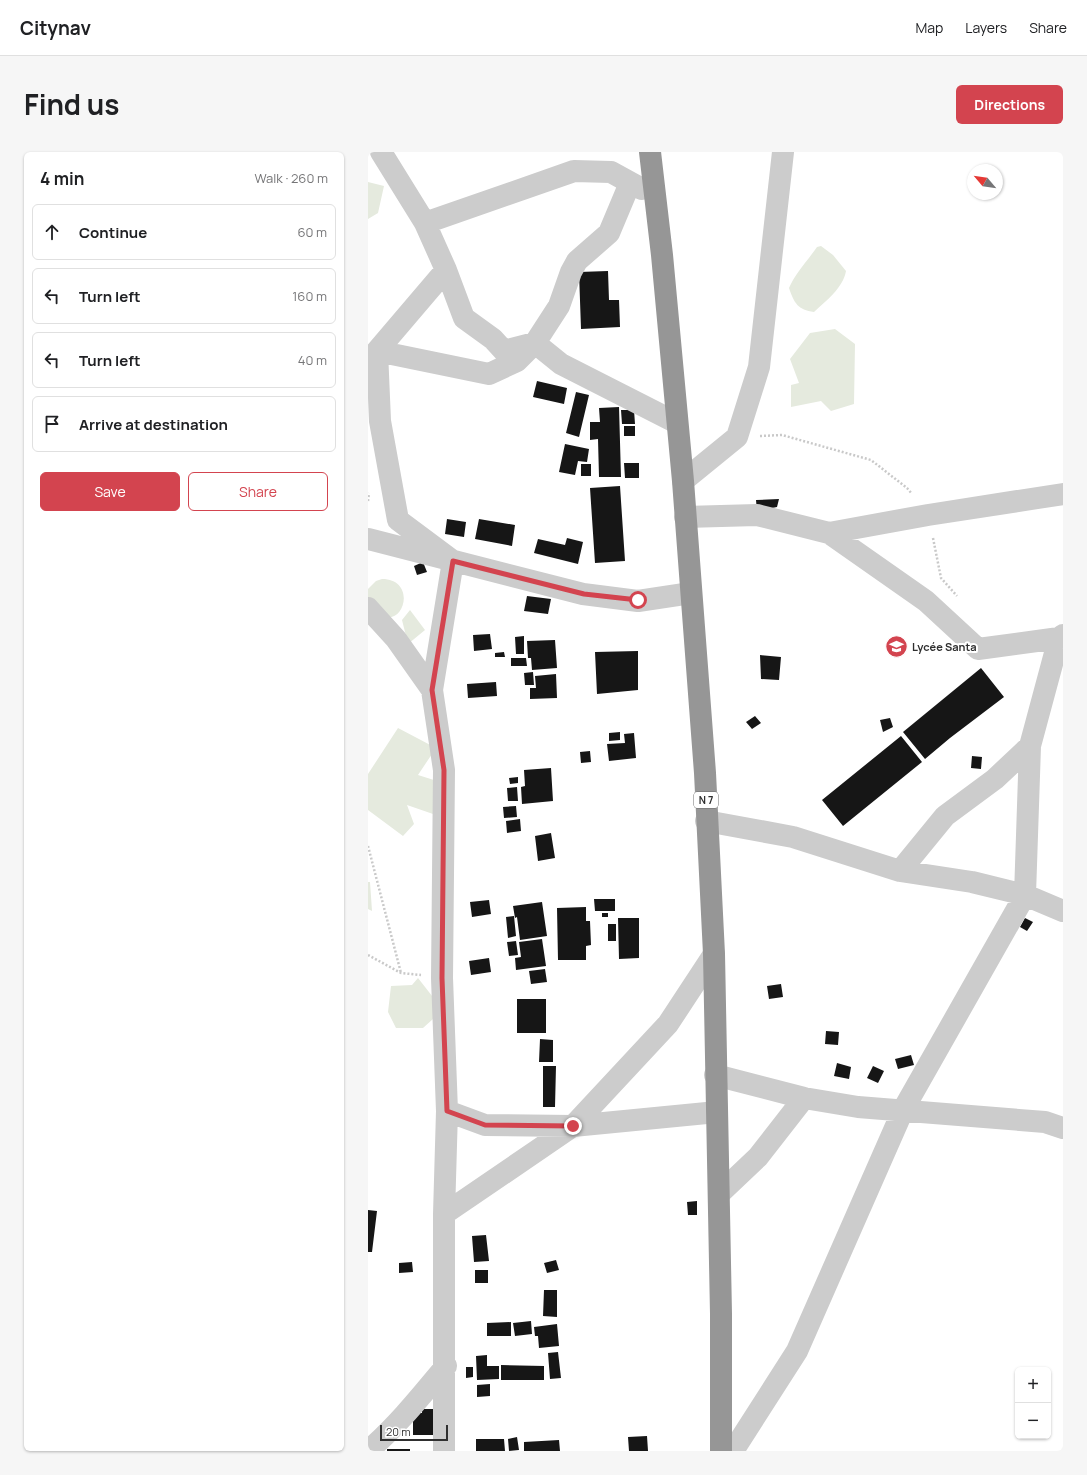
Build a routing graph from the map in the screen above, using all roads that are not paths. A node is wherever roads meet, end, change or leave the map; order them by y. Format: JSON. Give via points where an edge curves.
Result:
{"nodes":[{"id":1,"x":650,"y":152,"type":"edge"},
{"id":2,"x":783,"y":152,"type":"edge"},
{"id":3,"x":386,"y":155,"type":"edge"},
{"id":4,"x":630,"y":183,"type":"junction"},
{"id":5,"x":655,"y":196,"type":"junction"},
{"id":6,"x":425,"y":223,"type":"junction"},
{"id":7,"x":446,"y":270,"type":"junction"},
{"id":8,"x":535,"y":343,"type":"junction"},
{"id":9,"x":377,"y":351,"type":"junction"},
{"id":10,"x":677,"y":424,"type":"junction"},
{"id":11,"x":683,"y":481,"type":"junction"},
{"id":12,"x":1063,"y":494,"type":"edge"},
{"id":13,"x":686,"y":517,"type":"junction"},
{"id":14,"x":829,"y":533,"type":"junction"},
{"id":15,"x":368,"y":539,"type":"edge"},
{"id":16,"x":453,"y":561,"type":"junction"},
{"id":17,"x":691,"y":593,"type":"junction"},
{"id":18,"x":368,"y":608,"type":"edge"},
{"id":19,"x":1061,"y":636,"type":"edge"},
{"id":20,"x":432,"y":690,"type":"junction"},
{"id":21,"x":1030,"y":746,"type":"junction"},
{"id":22,"x":706,"y":821,"type":"junction"},
{"id":23,"x":900,"y":871,"type":"junction"},
{"id":24,"x":1025,"y":895,"type":"junction"},
{"id":25,"x":1063,"y":911,"type":"edge"},
{"id":26,"x":714,"y":954,"type":"junction"},
{"id":27,"x":715,"y":1075,"type":"junction"},
{"id":28,"x":804,"y":1098,"type":"junction"},
{"id":29,"x":903,"y":1110,"type":"junction"},
{"id":30,"x":447,"y":1111,"type":"junction"},
{"id":31,"x":717,"y":1112,"type":"junction"},
{"id":32,"x":573,"y":1126,"type":"junction"},
{"id":33,"x":1063,"y":1128,"type":"edge"},
{"id":34,"x":719,"y":1194,"type":"junction"},
{"id":35,"x":444,"y":1214,"type":"junction"},
{"id":36,"x":446,"y":1366,"type":"junction"},
{"id":37,"x":368,"y":1451,"type":"edge"},
{"id":38,"x":444,"y":1451,"type":"edge"},
{"id":39,"x":721,"y":1451,"type":"edge"},
{"id":40,"x":733,"y":1451,"type":"edge"}],
"edges":[{"from":1,"to":5,"type":"highway","number":"N 7"},
{"from":2,"to":11,"type":"street","via":[[759,367],[737,437]]},
{"from":3,"to":6,"type":"street"},
{"from":4,"to":5,"type":"street"},
{"from":4,"to":6,"type":"street","via":[[611,172],[574,171]]},
{"from":4,"to":8,"type":"street","via":[[609,233],[577,261],[559,306]]},
{"from":5,"to":10,"type":"highway","number":"N 7"},
{"from":6,"to":7,"type":"street"},
{"from":7,"to":8,"type":"street","via":[[464,318],[492,338],[504,351]]},
{"from":7,"to":9,"type":"street"},
{"from":8,"to":9,"type":"street","via":[[517,361],[489,374]]},
{"from":8,"to":10,"type":"street","via":[[561,364]]},
{"from":9,"to":16,"type":"street","via":[[380,421],[398,520]]},
{"from":10,"to":11,"type":"highway","number":"N 7"},
{"from":11,"to":13,"type":"highway","number":"N 7"},
{"from":12,"to":14,"type":"street"},
{"from":13,"to":14,"type":"street","via":[[757,515]]},
{"from":13,"to":17,"type":"highway","number":"N 7"},
{"from":14,"to":19,"type":"street","via":[[926,601],[978,649]]},
{"from":15,"to":16,"type":"street"},
{"from":16,"to":17,"type":"street","via":[[584,594],[638,600]]},
{"from":16,"to":20,"type":"street"},
{"from":17,"to":22,"type":"highway","number":"N 7","via":[[705,773]]},
{"from":18,"to":20,"type":"street","via":[[396,639]]},
{"from":19,"to":21,"type":"street"},
{"from":20,"to":30,"type":"street","via":[[444,770],[442,978]]},
{"from":21,"to":23,"type":"street","via":[[995,779],[945,816]]},
{"from":21,"to":24,"type":"street"},
{"from":22,"to":23,"type":"street","via":[[793,837]]},
{"from":22,"to":26,"type":"highway","number":"N 7"},
{"from":23,"to":24,"type":"street","via":[[972,882]]},
{"from":24,"to":25,"type":"street"},
{"from":24,"to":29,"type":"street"},
{"from":26,"to":27,"type":"highway","number":"N 7"},
{"from":26,"to":32,"type":"street","via":[[668,1024]]},
{"from":27,"to":28,"type":"street"},
{"from":27,"to":31,"type":"highway","number":"N 7"},
{"from":28,"to":29,"type":"street","via":[[858,1107]]},
{"from":28,"to":34,"type":"street","via":[[758,1157]]},
{"from":29,"to":33,"type":"street","via":[[1045,1122]]},
{"from":29,"to":40,"type":"street","via":[[797,1351]]},
{"from":30,"to":32,"type":"street","via":[[485,1125]]},
{"from":30,"to":35,"type":"street"},
{"from":31,"to":32,"type":"street"},
{"from":31,"to":34,"type":"highway","number":"N 7"},
{"from":32,"to":35,"type":"street"},
{"from":34,"to":39,"type":"highway","number":"N 7"},
{"from":35,"to":36,"type":"street"},
{"from":36,"to":37,"type":"street","via":[[416,1402]]},
{"from":36,"to":38,"type":"street"}]}
